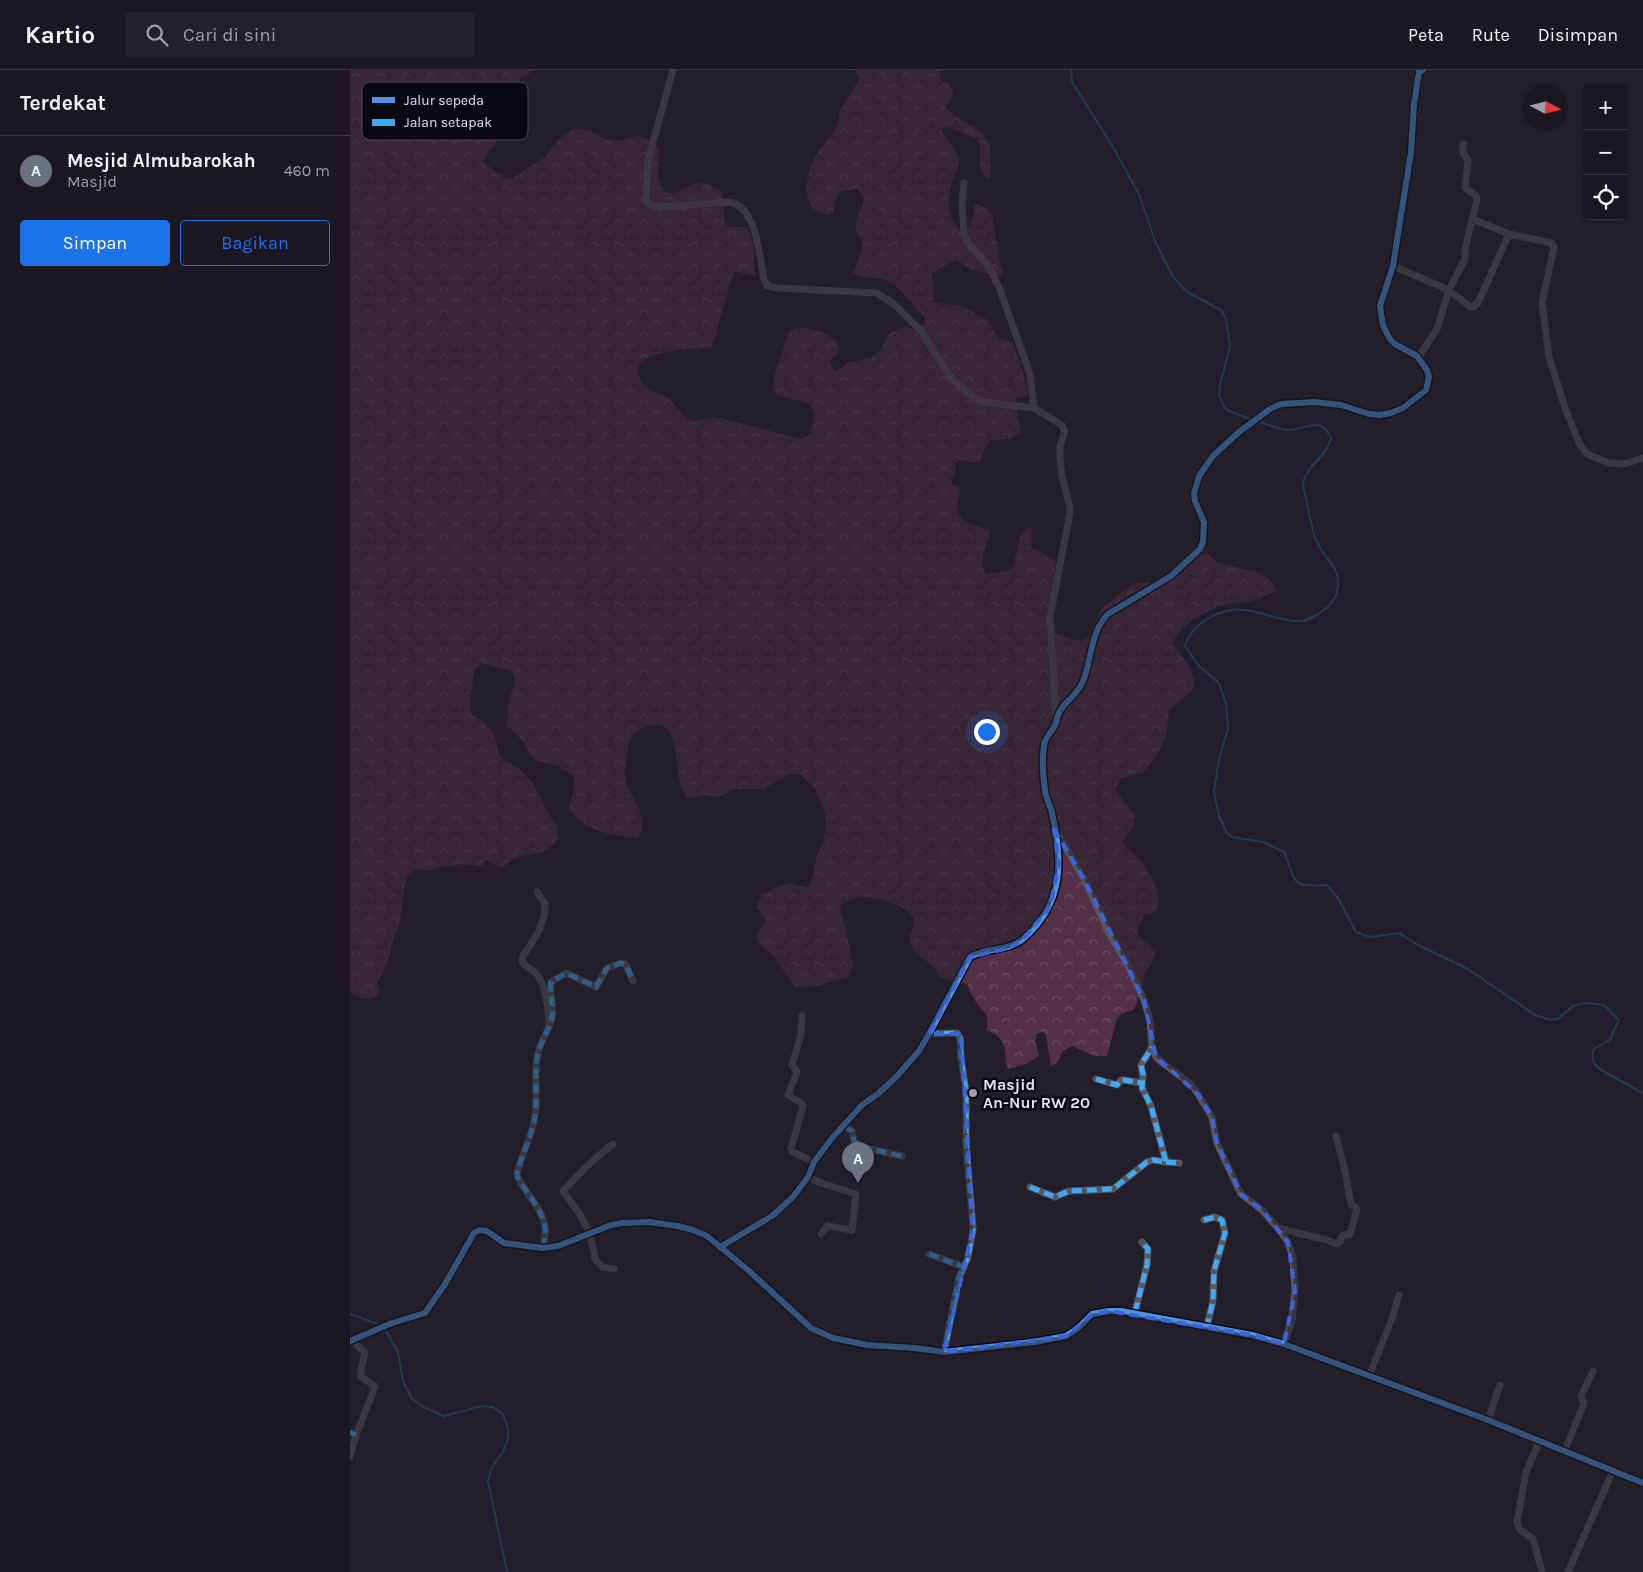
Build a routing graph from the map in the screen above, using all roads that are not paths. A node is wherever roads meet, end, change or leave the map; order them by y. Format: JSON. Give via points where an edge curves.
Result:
{"nodes":[{"id":1,"x":672,"y":70,"type":"edge"},
{"id":2,"x":1411,"y":70,"type":"edge"},
{"id":3,"x":1422,"y":71,"type":"edge"},
{"id":4,"x":1463,"y":144,"type":"dead end"},
{"id":5,"x":964,"y":182,"type":"dead end"},
{"id":6,"x":1473,"y":219,"type":"junction"},
{"id":7,"x":1508,"y":234,"type":"junction"},
{"id":8,"x":1393,"y":266,"type":"junction"},
{"id":9,"x":1449,"y":290,"type":"junction"},
{"id":10,"x":1418,"y":358,"type":"junction"},
{"id":11,"x":1034,"y":408,"type":"junction"},
{"id":12,"x":1643,"y":458,"type":"edge"},
{"id":13,"x":1057,"y":719,"type":"junction"},
{"id":14,"x":1054,"y":829,"type":"junction"},
{"id":15,"x":538,"y":892,"type":"dead end"},
{"id":16,"x":632,"y":980,"type":"dead end"},
{"id":17,"x":802,"y":1016,"type":"dead end"},
{"id":18,"x":549,"y":1026,"type":"junction"},
{"id":19,"x":929,"y":1034,"type":"junction"},
{"id":20,"x":1152,"y":1047,"type":"junction"},
{"id":21,"x":1096,"y":1079,"type":"dead end"},
{"id":22,"x":1142,"y":1083,"type":"junction"},
{"id":23,"x":844,"y":1126,"type":"junction"},
{"id":24,"x":1336,"y":1136,"type":"dead end"},
{"id":25,"x":613,"y":1144,"type":"dead end"},
{"id":26,"x":902,"y":1156,"type":"dead end"},
{"id":27,"x":814,"y":1162,"type":"junction"},
{"id":28,"x":1166,"y":1162,"type":"junction"},
{"id":29,"x":1179,"y":1163,"type":"dead end"},
{"id":30,"x":808,"y":1177,"type":"junction"},
{"id":31,"x":1030,"y":1187,"type":"dead end"},
{"id":32,"x":1204,"y":1220,"type":"dead end"},
{"id":33,"x":1278,"y":1228,"type":"junction"},
{"id":34,"x":590,"y":1233,"type":"junction"},
{"id":35,"x":821,"y":1234,"type":"dead end"},
{"id":36,"x":1142,"y":1242,"type":"dead end"},
{"id":37,"x":720,"y":1247,"type":"junction"},
{"id":38,"x":543,"y":1248,"type":"junction"},
{"id":39,"x":929,"y":1254,"type":"dead end"},
{"id":40,"x":964,"y":1267,"type":"junction"},
{"id":41,"x":614,"y":1269,"type":"dead end"},
{"id":42,"x":1399,"y":1295,"type":"dead end"},
{"id":43,"x":1135,"y":1312,"type":"junction"},
{"id":44,"x":1207,"y":1326,"type":"junction"},
{"id":45,"x":352,"y":1341,"type":"edge"},
{"id":46,"x":1284,"y":1344,"type":"junction"},
{"id":47,"x":944,"y":1352,"type":"junction"},
{"id":48,"x":1593,"y":1371,"type":"dead end"},
{"id":49,"x":1369,"y":1376,"type":"junction"},
{"id":50,"x":1500,"y":1386,"type":"dead end"},
{"id":51,"x":1488,"y":1420,"type":"junction"},
{"id":52,"x":353,"y":1434,"type":"edge"},
{"id":53,"x":1540,"y":1440,"type":"junction"},
{"id":54,"x":1565,"y":1450,"type":"junction"},
{"id":55,"x":350,"y":1457,"type":"edge"},
{"id":56,"x":1613,"y":1471,"type":"junction"},
{"id":57,"x":1643,"y":1483,"type":"edge"},
{"id":58,"x":1542,"y":1572,"type":"edge"},
{"id":59,"x":1568,"y":1572,"type":"edge"}],
"edges":[{"from":1,"to":11,"type":"street","via":[[648,160],[646,201],[650,205],[738,204],[753,226],[767,286],[877,293],[895,305],[921,331],[952,379],[973,397],[983,402]]},
{"from":2,"to":3,"type":"street"},
{"from":3,"to":8,"type":"street"},
{"from":4,"to":6,"type":"street","via":[[1463,153],[1468,161],[1465,188],[1477,197]]},
{"from":5,"to":11,"type":"street","via":[[964,234],[990,267],[999,286],[1030,374]]},
{"from":6,"to":7,"type":"street"},
{"from":6,"to":9,"type":"street","via":[[1464,260]]},
{"from":7,"to":9,"type":"street","via":[[1477,305],[1469,306]]},
{"from":7,"to":12,"type":"street","via":[[1553,244],[1542,303],[1549,357],[1580,445],[1587,454],[1609,463],[1624,464]]},
{"from":8,"to":9,"type":"street"},
{"from":8,"to":10,"type":"street","via":[[1380,306],[1383,326],[1394,344]]},
{"from":9,"to":10,"type":"street","via":[[1437,329]]},
{"from":10,"to":13,"type":"street","via":[[1429,377],[1426,390],[1402,408],[1391,413],[1369,414],[1315,402],[1281,404],[1239,432],[1213,456],[1205,465],[1194,494],[1204,522],[1200,549],[1171,576],[1100,621],[1084,680],[1060,709]]},
{"from":11,"to":13,"type":"street","via":[[1065,430],[1060,459],[1070,513],[1050,617]]},
{"from":13,"to":14,"type":"street","via":[[1044,744],[1043,767]]},
{"from":14,"to":19,"type":"street","via":[[1059,864],[1050,907],[1024,938],[1010,948],[970,957]]},
{"from":14,"to":20,"type":"street","via":[[1084,879],[1144,1000],[1150,1020]]},
{"from":15,"to":18,"type":"street","via":[[545,903],[543,920],[522,961],[539,979],[546,999]]},
{"from":16,"to":18,"type":"street","via":[[624,963],[607,968],[596,988],[564,973],[551,982],[553,1012]]},
{"from":17,"to":27,"type":"street","via":[[802,1035],[792,1065],[796,1072],[788,1095],[803,1106],[791,1148]]},
{"from":18,"to":38,"type":"street","via":[[535,1068],[534,1122],[517,1176],[544,1222]]},
{"from":19,"to":23,"type":"street","via":[[897,1076],[862,1105]]},
{"from":19,"to":40,"type":"street","via":[[957,1033],[960,1038],[966,1091],[972,1229]]},
{"from":20,"to":22,"type":"street","via":[[1141,1065]]},
{"from":20,"to":33,"type":"street","via":[[1159,1060],[1191,1084],[1212,1117],[1217,1142],[1241,1194]]},
{"from":21,"to":22,"type":"street","via":[[1112,1085],[1122,1080]]},
{"from":22,"to":28,"type":"street"},
{"from":23,"to":26,"type":"street","via":[[852,1131],[854,1140],[861,1147]]},
{"from":23,"to":27,"type":"street"},
{"from":24,"to":33,"type":"street","via":[[1351,1204],[1357,1209],[1350,1234],[1343,1235],[1337,1244]]},
{"from":25,"to":34,"type":"street","via":[[563,1190]]},
{"from":27,"to":30,"type":"street"},
{"from":28,"to":29,"type":"street"},
{"from":28,"to":31,"type":"street","via":[[1146,1162],[1112,1189],[1069,1191],[1055,1197]]},
{"from":30,"to":35,"type":"street","via":[[856,1194],[852,1230],[827,1226]]},
{"from":30,"to":37,"type":"street","via":[[793,1197],[772,1216]]},
{"from":32,"to":44,"type":"street","via":[[1214,1217],[1222,1220],[1225,1233],[1214,1271],[1213,1301]]},
{"from":33,"to":46,"type":"street","via":[[1291,1250],[1295,1275],[1294,1308]]},
{"from":34,"to":37,"type":"street","via":[[611,1225],[649,1222],[693,1230]]},
{"from":34,"to":38,"type":"street","via":[[558,1246]]},
{"from":34,"to":41,"type":"street","via":[[596,1259],[602,1266]]},
{"from":36,"to":43,"type":"street","via":[[1148,1249],[1147,1265]]},
{"from":37,"to":47,"type":"street","via":[[819,1333],[867,1345]]},
{"from":38,"to":45,"type":"street","via":[[507,1244],[487,1231],[479,1230],[474,1233],[428,1311]]},
{"from":39,"to":40,"type":"street"},
{"from":40,"to":47,"type":"street","via":[[959,1276]]},
{"from":42,"to":49,"type":"street"},
{"from":43,"to":44,"type":"street"},
{"from":43,"to":47,"type":"street","via":[[1092,1314],[1066,1336]]},
{"from":44,"to":46,"type":"street"},
{"from":45,"to":52,"type":"street","via":[[365,1353],[361,1377],[375,1387]]},
{"from":46,"to":49,"type":"street"},
{"from":48,"to":54,"type":"street","via":[[1581,1396],[1584,1403]]},
{"from":49,"to":51,"type":"street"},
{"from":50,"to":51,"type":"street"},
{"from":51,"to":53,"type":"street"},
{"from":52,"to":55,"type":"street"},
{"from":53,"to":54,"type":"street"},
{"from":53,"to":58,"type":"street","via":[[1526,1472],[1518,1522],[1520,1530],[1531,1536],[1534,1542]]},
{"from":54,"to":56,"type":"street"},
{"from":56,"to":57,"type":"street"},
{"from":56,"to":59,"type":"street"}]}
